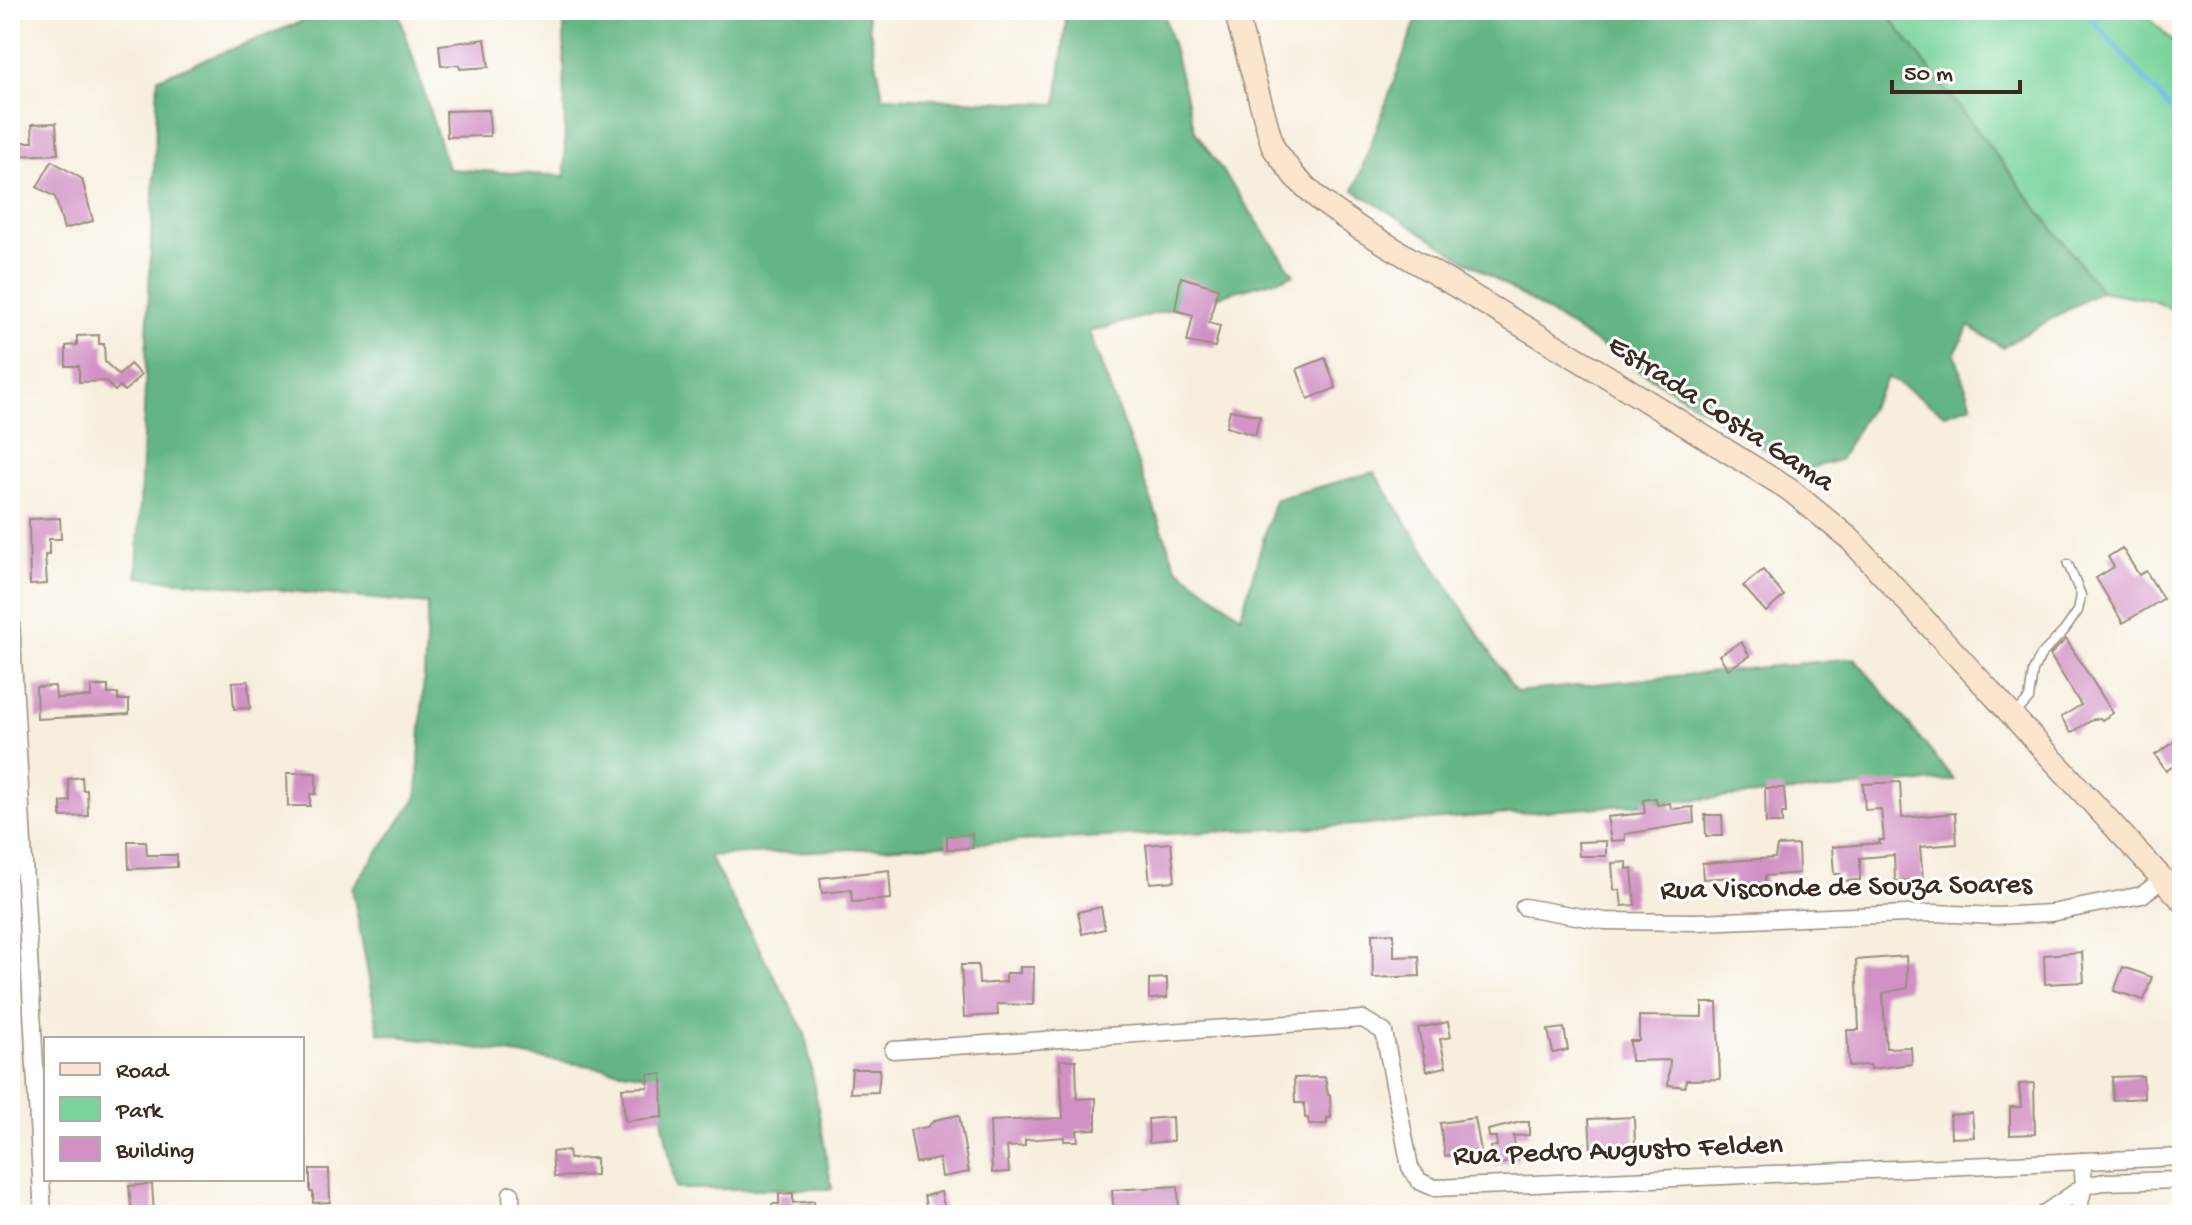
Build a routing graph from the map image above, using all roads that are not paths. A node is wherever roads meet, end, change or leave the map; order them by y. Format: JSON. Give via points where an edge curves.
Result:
{"nodes":[{"id":1,"x":1235,"y":10,"type":"edge"},
{"id":2,"x":2068,"y":564,"type":"dead end"},
{"id":3,"x":10,"y":603,"type":"edge"},
{"id":4,"x":2013,"y":716,"type":"junction"},
{"id":5,"x":2163,"y":879,"type":"junction"},
{"id":6,"x":2182,"y":900,"type":"edge"},
{"id":7,"x":1524,"y":907,"type":"dead end"},
{"id":8,"x":893,"y":1050,"type":"dead end"},
{"id":9,"x":2182,"y":1157,"type":"edge"},
{"id":10,"x":2082,"y":1161,"type":"junction"},
{"id":11,"x":2182,"y":1180,"type":"edge"},
{"id":12,"x":2084,"y":1186,"type":"junction"},
{"id":13,"x":511,"y":1194,"type":"dead end"},
{"id":14,"x":43,"y":1215,"type":"edge"},
{"id":15,"x":512,"y":1215,"type":"edge"},
{"id":16,"x":2042,"y":1215,"type":"edge"},
{"id":17,"x":2077,"y":1215,"type":"edge"}],
"edges":[{"from":1,"to":4,"type":"main road","name":"Estrada Costa Gama","via":[[1273,147],[1321,201],[1790,490],[1850,539]]},
{"from":2,"to":4,"type":"lane","via":[[2081,595],[2078,611],[2041,655],[2029,699]]},
{"from":3,"to":14,"type":"street"},
{"from":4,"to":5,"type":"main road","name":"Estrada Costa Gama"},
{"from":5,"to":6,"type":"main road","name":"Estrada Costa Gama"},
{"from":5,"to":7,"type":"street","name":"Rua Visconde de Souza Soares","via":[[2142,895],[2051,913],[1995,916],[1605,921]]},
{"from":8,"to":10,"type":"street","name":"Rua Pedro Augusto Felden","via":[[1363,1019],[1384,1032],[1410,1167],[1419,1181],[1435,1188]]},
{"from":9,"to":10,"type":"street","name":"Rua Pedro Augusto Felden"},
{"from":10,"to":12,"type":"street"},
{"from":11,"to":12,"type":"street"},
{"from":12,"to":16,"type":"street"},
{"from":12,"to":17,"type":"street"},
{"from":13,"to":15,"type":"street"}]}
